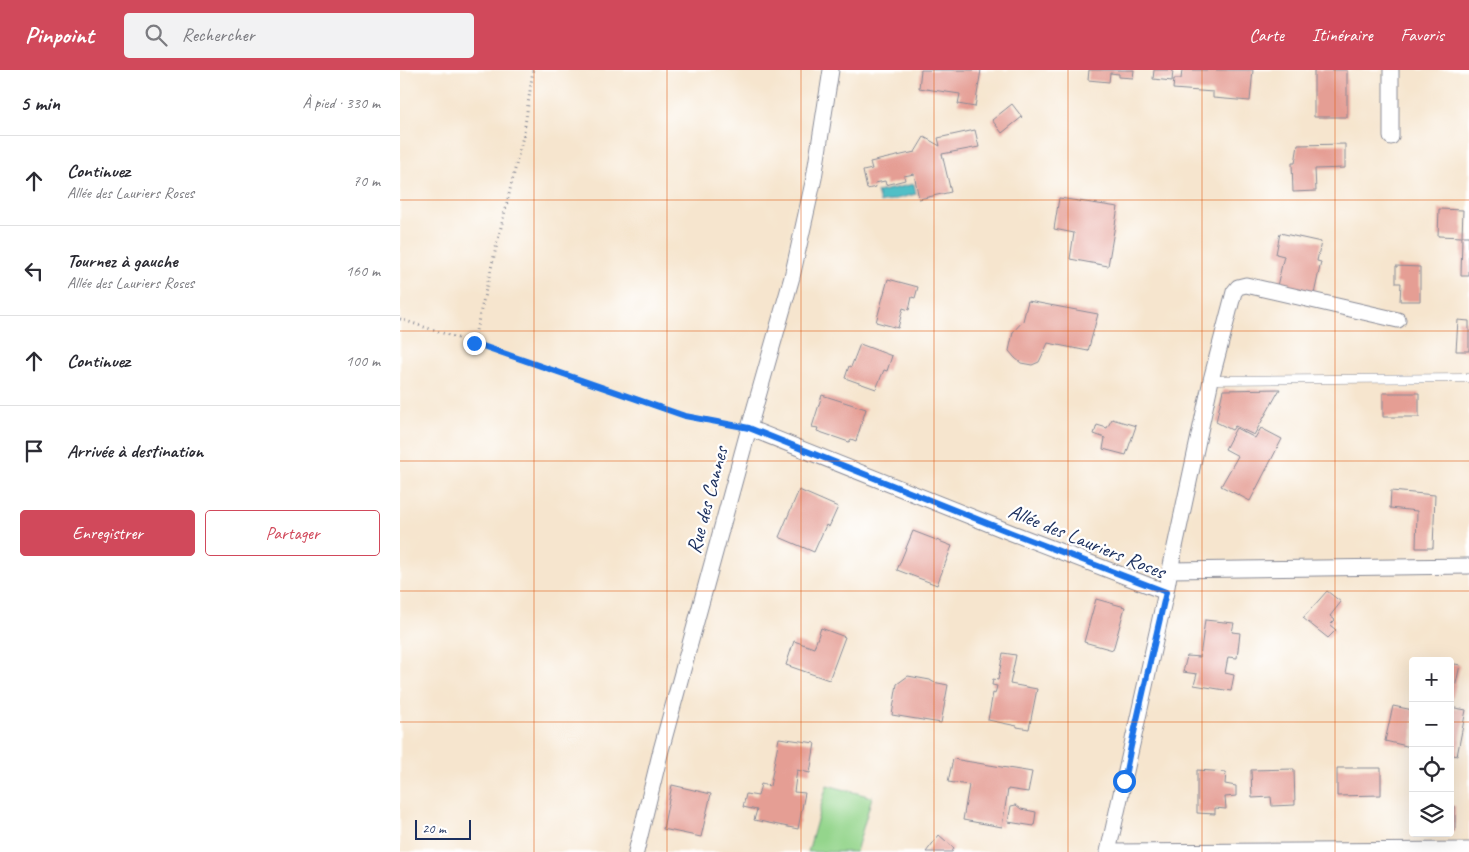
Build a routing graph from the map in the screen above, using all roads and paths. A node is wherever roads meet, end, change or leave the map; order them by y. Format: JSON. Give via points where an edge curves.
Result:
{"nodes":[{"id":1,"x":533,"y":70,"type":"edge"},
{"id":2,"x":831,"y":70,"type":"edge"},
{"id":3,"x":1391,"y":70,"type":"edge"},
{"id":4,"x":1391,"y":136,"type":"dead end"},
{"id":5,"x":400,"y":319,"type":"edge"},
{"id":6,"x":1398,"y":320,"type":"dead end"},
{"id":7,"x":474,"y":343,"type":"junction"},
{"id":8,"x":1469,"y":378,"type":"edge"},
{"id":9,"x":1212,"y":380,"type":"junction"},
{"id":10,"x":749,"y":428,"type":"junction"},
{"id":11,"x":1469,"y":566,"type":"edge"},
{"id":12,"x":1170,"y":570,"type":"junction"},
{"id":13,"x":1166,"y":592,"type":"junction"},
{"id":14,"x":1469,"y":850,"type":"edge"},
{"id":15,"x":636,"y":852,"type":"edge"},
{"id":16,"x":1108,"y":852,"type":"edge"}],
"edges":[{"from":1,"to":7,"type":"path","via":[[524,132]]},
{"from":2,"to":10,"type":"street","name":"Rue des Cannes","via":[[814,178],[792,277]]},
{"from":3,"to":4,"type":"street"},
{"from":5,"to":7,"type":"path"},
{"from":6,"to":9,"type":"street","via":[[1241,286],[1234,292]]},
{"from":7,"to":10,"type":"path","via":[[685,416]]},
{"from":8,"to":9,"type":"lane"},
{"from":9,"to":12,"type":"street"},
{"from":10,"to":13,"type":"street","name":"Allée des Lauriers Roses"},
{"from":10,"to":15,"type":"street","name":"Rue des Cannes"},
{"from":11,"to":12,"type":"street"},
{"from":12,"to":13,"type":"street"},
{"from":13,"to":16,"type":"street","name":"Allée des Lauriers Roses"},
{"from":14,"to":16,"type":"street"}]}
